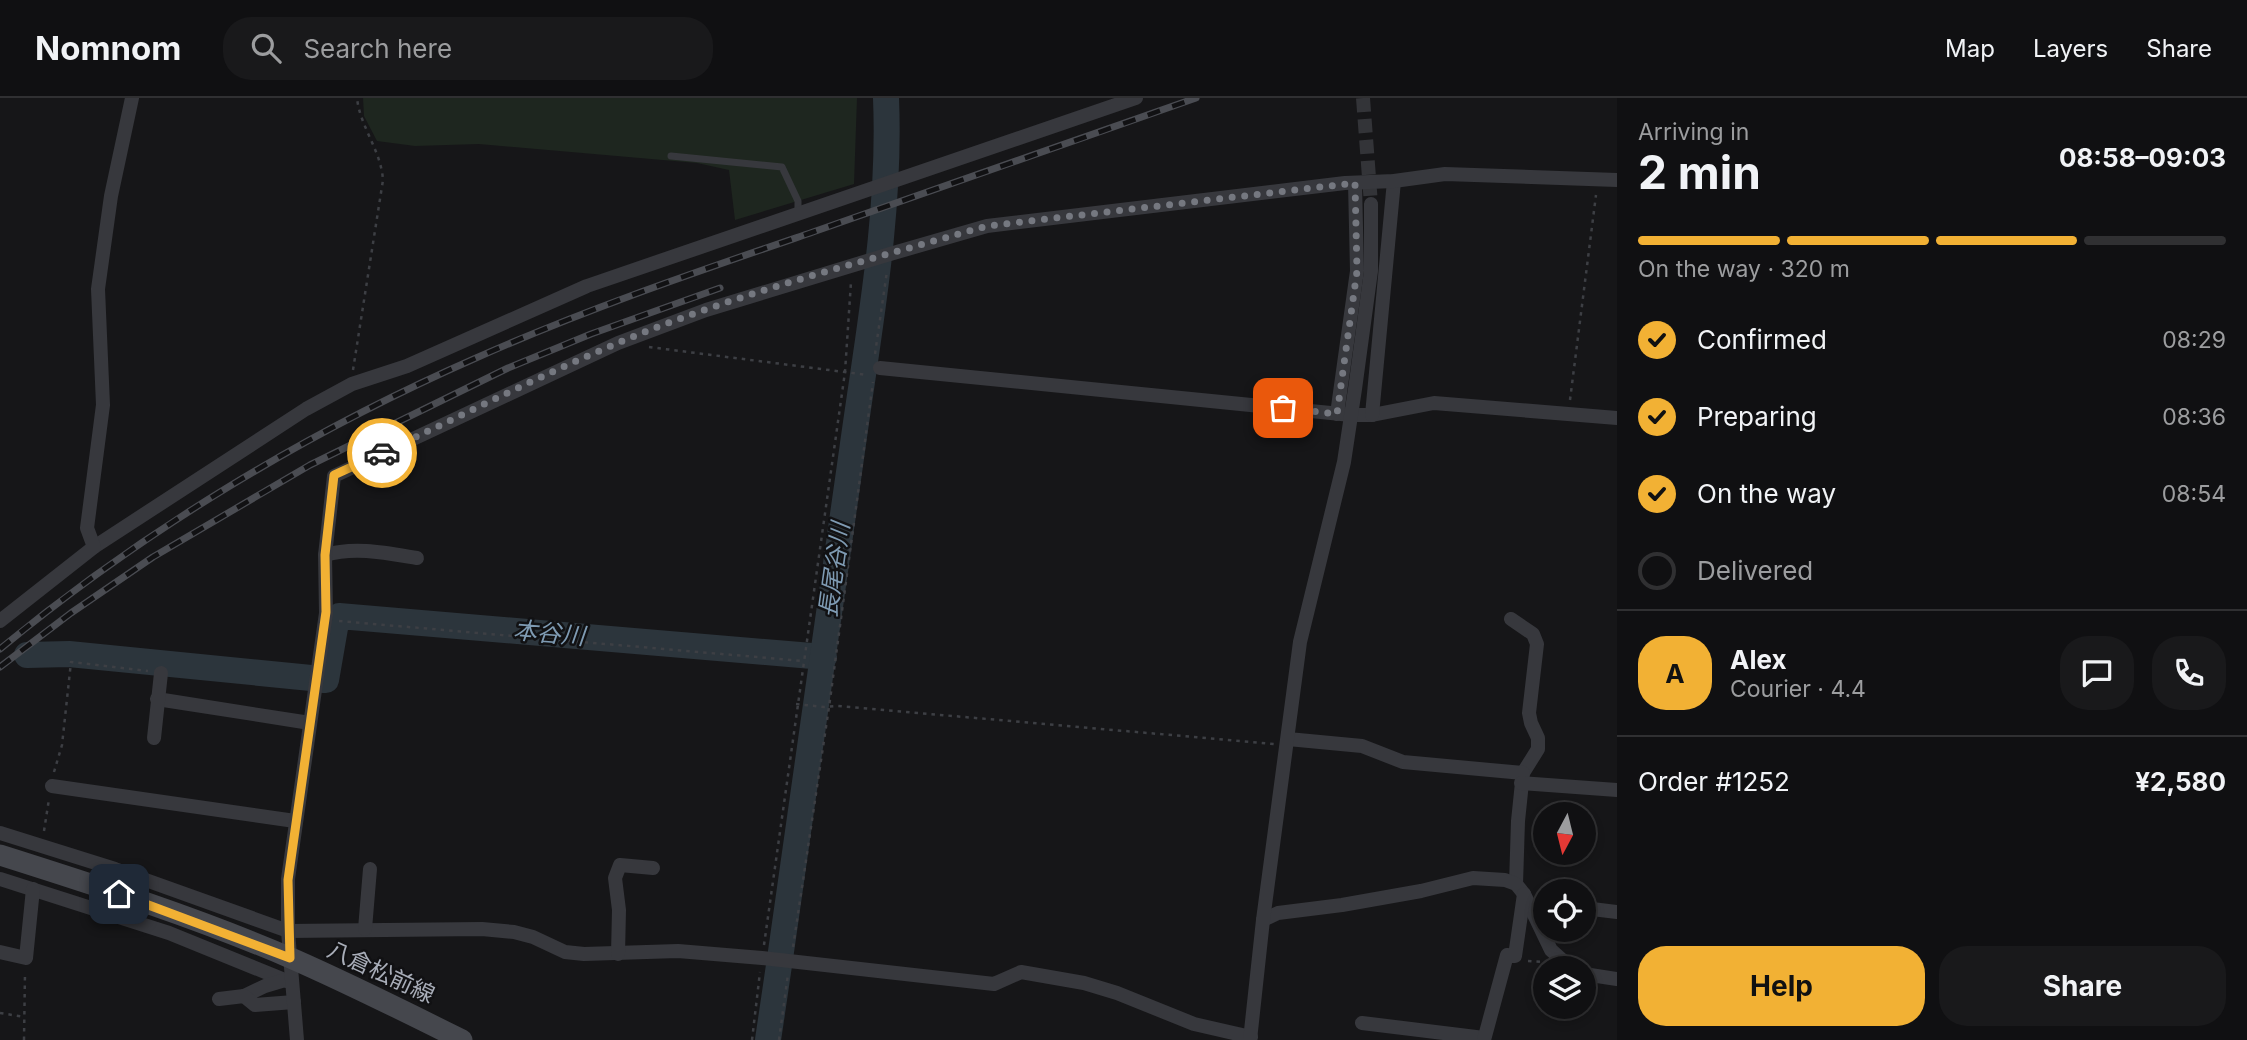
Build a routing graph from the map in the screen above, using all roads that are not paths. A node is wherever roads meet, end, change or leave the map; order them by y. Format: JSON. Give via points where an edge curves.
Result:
{"nodes":[{"id":1,"x":132,"y":98,"type":"edge"},
{"id":2,"x":1136,"y":98,"type":"edge"},
{"id":3,"x":671,"y":156,"type":"dead end"},
{"id":4,"x":1617,"y":180,"type":"edge"},
{"id":5,"x":1394,"y":181,"type":"junction"},
{"id":6,"x":1355,"y":183,"type":"junction"},
{"id":7,"x":1371,"y":204,"type":"tunnel mouth"},
{"id":8,"x":798,"y":215,"type":"junction"},
{"id":9,"x":875,"y":370,"type":"road end"},
{"id":10,"x":1344,"y":414,"type":"junction"},
{"id":11,"x":1372,"y":415,"type":"junction"},
{"id":12,"x":1617,"y":418,"type":"edge"},
{"id":13,"x":94,"y":547,"type":"junction"},
{"id":14,"x":325,"y":555,"type":"junction"},
{"id":15,"x":417,"y":558,"type":"dead end"},
{"id":16,"x":1511,"y":619,"type":"dead end"},
{"id":17,"x":0,"y":621,"type":"edge"},
{"id":18,"x":160,"y":673,"type":"road end"},
{"id":19,"x":158,"y":699,"type":"junction"},
{"id":20,"x":310,"y":723,"type":"junction"},
{"id":21,"x":154,"y":737,"type":"dead end"},
{"id":22,"x":1288,"y":742,"type":"junction"},
{"id":23,"x":1522,"y":778,"type":"junction"},
{"id":24,"x":52,"y":786,"type":"road end"},
{"id":25,"x":1617,"y":790,"type":"edge"},
{"id":26,"x":295,"y":821,"type":"junction"},
{"id":27,"x":0,"y":832,"type":"edge"},
{"id":28,"x":0,"y":855,"type":"edge"},
{"id":29,"x":653,"y":868,"type":"dead end"},
{"id":30,"x":370,"y":869,"type":"dead end"},
{"id":31,"x":0,"y":879,"type":"edge"},
{"id":32,"x":33,"y":889,"type":"junction"},
{"id":33,"x":1523,"y":893,"type":"junction"},
{"id":34,"x":1533,"y":898,"type":"edge"},
{"id":35,"x":1596,"y":909,"type":"edge"},
{"id":36,"x":1617,"y":912,"type":"edge"},
{"id":37,"x":1263,"y":920,"type":"junction"},
{"id":38,"x":365,"y":929,"type":"junction"},
{"id":39,"x":288,"y":931,"type":"junction"},
{"id":40,"x":0,"y":952,"type":"edge"},
{"id":41,"x":618,"y":954,"type":"junction"},
{"id":42,"x":1555,"y":956,"type":"edge"},
{"id":43,"x":290,"y":958,"type":"junction"},
{"id":44,"x":1596,"y":976,"type":"edge"},
{"id":45,"x":1617,"y":979,"type":"edge"},
{"id":46,"x":289,"y":982,"type":"junction"},
{"id":47,"x":244,"y":996,"type":"junction"},
{"id":48,"x":219,"y":999,"type":"dead end"},
{"id":49,"x":294,"y":1002,"type":"junction"},
{"id":50,"x":1362,"y":1023,"type":"dead end"},
{"id":51,"x":1391,"y":1034,"type":"edge"},
{"id":52,"x":1250,"y":1038,"type":"edge"},
{"id":53,"x":1484,"y":1039,"type":"edge"},
{"id":54,"x":297,"y":1040,"type":"edge"},
{"id":55,"x":462,"y":1040,"type":"edge"}],
"edges":[{"from":1,"to":13,"type":"street","via":[[111,197],[99,289],[103,405],[87,528]]},
{"from":2,"to":8,"type":"street"},
{"from":3,"to":8,"type":"lane","via":[[782,167],[798,201]]},
{"from":4,"to":5,"type":"street","via":[[1445,174]]},
{"from":5,"to":6,"type":"street"},
{"from":5,"to":11,"type":"street"},
{"from":6,"to":10,"type":"street","via":[[1357,271]]},
{"from":6,"to":14,"type":"street","via":[[987,226],[719,306],[618,343],[334,475]]},
{"from":7,"to":10,"type":"street","via":[[1371,271]]},
{"from":8,"to":13,"type":"street","via":[[587,286],[407,366],[352,384]]},
{"from":9,"to":10,"type":"street"},
{"from":10,"to":11,"type":"street"},
{"from":10,"to":22,"type":"street","via":[[1344,462],[1300,642]]},
{"from":11,"to":12,"type":"street","via":[[1434,403]]},
{"from":13,"to":17,"type":"street"},
{"from":14,"to":15,"type":"street","via":[[352,551]]},
{"from":14,"to":20,"type":"street","via":[[325,620]]},
{"from":16,"to":23,"type":"street","via":[[1533,634],[1538,644],[1530,713],[1538,749]]},
{"from":18,"to":19,"type":"street"},
{"from":19,"to":20,"type":"street"},
{"from":19,"to":21,"type":"street"},
{"from":20,"to":26,"type":"street"},
{"from":22,"to":23,"type":"street","via":[[1362,746],[1403,762]]},
{"from":22,"to":37,"type":"street"},
{"from":23,"to":25,"type":"street"},
{"from":23,"to":33,"type":"street","via":[[1518,821]]},
{"from":24,"to":26,"type":"street"},
{"from":26,"to":39,"type":"street"},
{"from":27,"to":39,"type":"street"},
{"from":28,"to":43,"type":"main road","name":"八倉松前線"},
{"from":29,"to":41,"type":"street","via":[[620,865],[617,872]]},
{"from":30,"to":38,"type":"street"},
{"from":31,"to":32,"type":"street"},
{"from":32,"to":40,"type":"street","via":[[26,958]]},
{"from":32,"to":46,"type":"street","via":[[169,933]]},
{"from":33,"to":34,"type":"street"},
{"from":33,"to":37,"type":"street","via":[[1505,880],[1473,877],[1422,891],[1278,912]]},
{"from":33,"to":42,"type":"street"},
{"from":33,"to":53,"type":"street","via":[[1515,956],[1507,955]]},
{"from":35,"to":36,"type":"street"},
{"from":37,"to":52,"type":"street"},
{"from":38,"to":39,"type":"street"},
{"from":38,"to":41,"type":"street","via":[[514,932],[565,952]]},
{"from":39,"to":43,"type":"street"},
{"from":41,"to":52,"type":"street","via":[[678,951],[765,958],[995,985],[1021,972],[1102,987],[1194,1024]]},
{"from":43,"to":46,"type":"street"},
{"from":43,"to":55,"type":"main road","name":"八倉松前線"},
{"from":44,"to":45,"type":"street"},
{"from":46,"to":47,"type":"street"},
{"from":46,"to":49,"type":"street"},
{"from":47,"to":48,"type":"street"},
{"from":47,"to":49,"type":"street","via":[[254,1005]]},
{"from":49,"to":54,"type":"street"},
{"from":50,"to":51,"type":"street"},
{"from":51,"to":53,"type":"street"}]}
